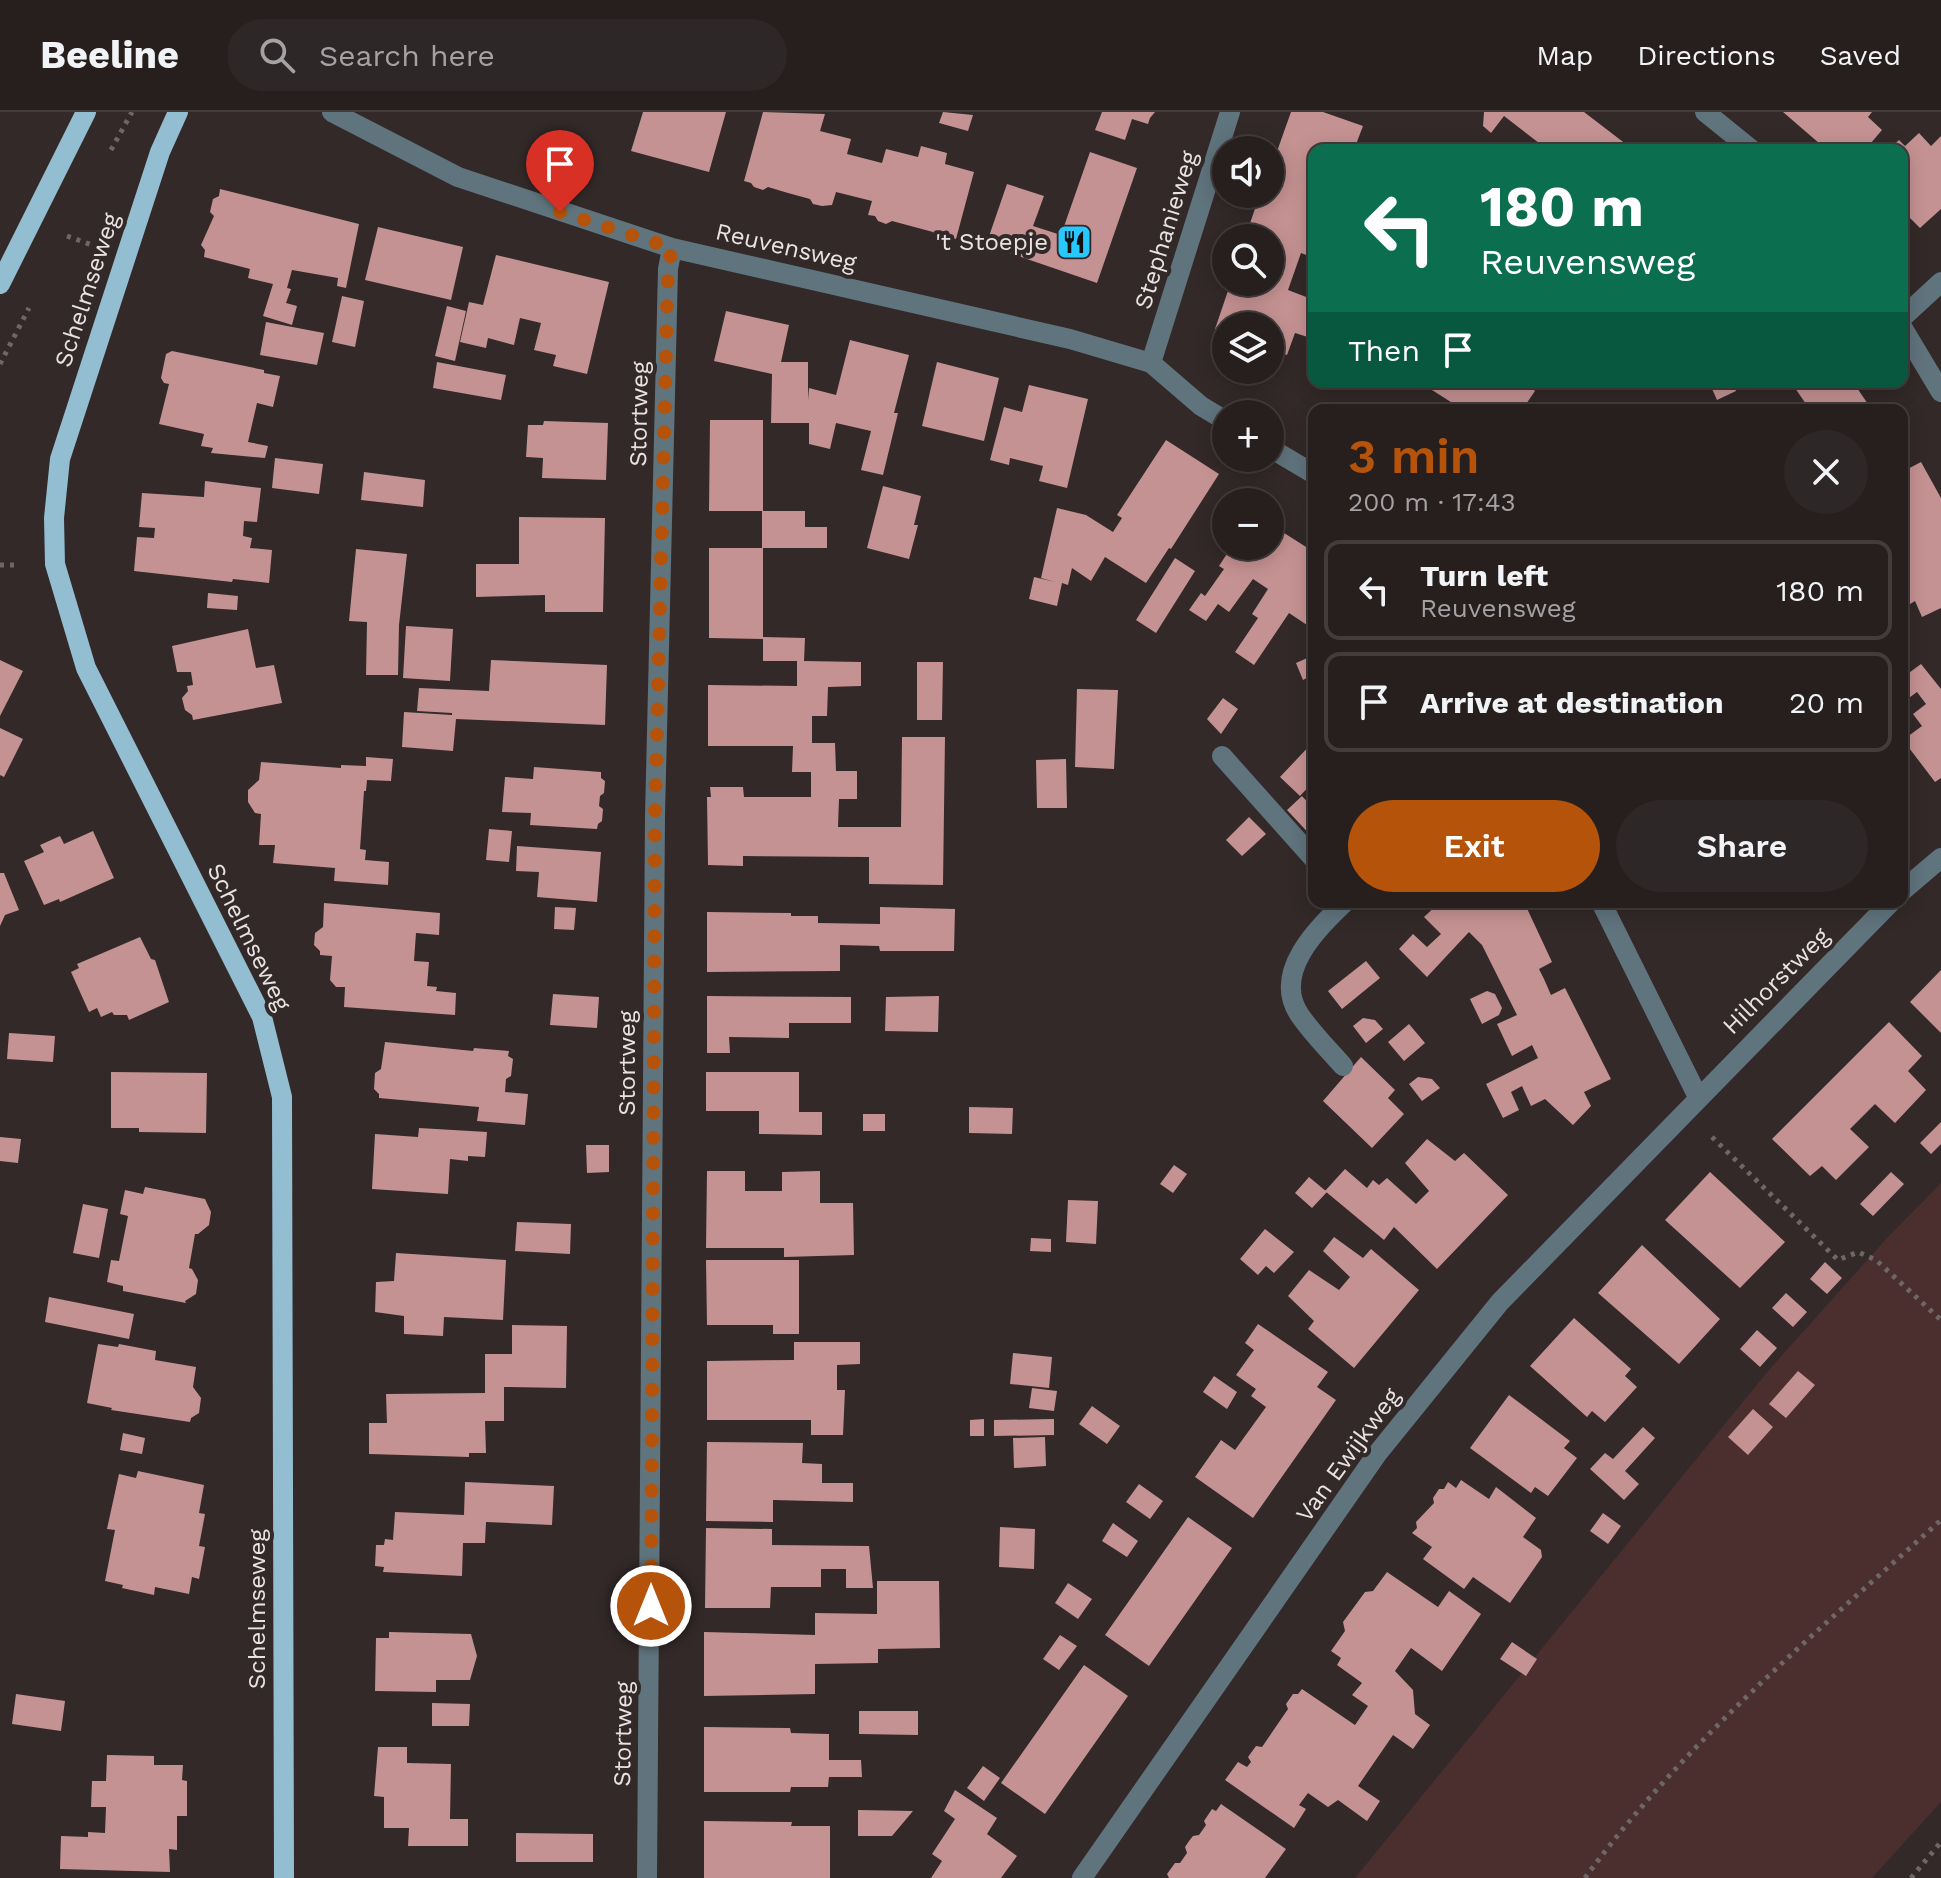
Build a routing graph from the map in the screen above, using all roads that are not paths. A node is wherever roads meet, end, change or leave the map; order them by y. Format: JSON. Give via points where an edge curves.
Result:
{"nodes":[{"id":1,"x":86,"y":112,"type":"edge"},
{"id":2,"x":178,"y":112,"type":"edge"},
{"id":3,"x":332,"y":112,"type":"edge"},
{"id":4,"x":1230,"y":112,"type":"edge"},
{"id":5,"x":1705,"y":112,"type":"edge"},
{"id":6,"x":1745,"y":144,"type":"edge"},
{"id":7,"x":672,"y":248,"type":"junction"},
{"id":8,"x":1941,"y":282,"type":"edge"},
{"id":9,"x":0,"y":284,"type":"edge"},
{"id":10,"x":1908,"y":312,"type":"edge"},
{"id":11,"x":1908,"y":337,"type":"edge"},
{"id":12,"x":1151,"y":363,"type":"junction"},
{"id":13,"x":1941,"y":392,"type":"edge"},
{"id":14,"x":1212,"y":413,"type":"edge"},
{"id":15,"x":1284,"y":456,"type":"edge"},
{"id":16,"x":1308,"y":470,"type":"edge"},
{"id":17,"x":1222,"y":756,"type":"dead end"},
{"id":18,"x":1308,"y":852,"type":"edge"},
{"id":19,"x":1941,"y":858,"type":"edge"},
{"id":20,"x":1908,"y":886,"type":"edge"},
{"id":21,"x":1339,"y":908,"type":"edge"},
{"id":22,"x":1604,"y":908,"type":"edge"},
{"id":23,"x":1885,"y":908,"type":"edge"},
{"id":24,"x":1343,"y":1066,"type":"dead end"},
{"id":25,"x":1691,"y":1104,"type":"junction"},
{"id":26,"x":284,"y":1878,"type":"edge"},
{"id":27,"x":647,"y":1878,"type":"edge"},
{"id":28,"x":1082,"y":1878,"type":"edge"}],
"edges":[{"from":1,"to":9,"type":"main road"},
{"from":2,"to":26,"type":"main road","name":"Schelmseweg","via":[[160,152],[60,459],[55,564],[86,668],[262,1017],[282,1097]]},
{"from":3,"to":7,"type":"street","name":"Reuvensweg","via":[[458,177]]},
{"from":4,"to":12,"type":"street","name":"Stephanieweg"},
{"from":5,"to":6,"type":"street"},
{"from":7,"to":12,"type":"street","name":"Reuvensweg","via":[[1070,339]]},
{"from":7,"to":27,"type":"street","name":"Stortweg","via":[[655,816]]},
{"from":8,"to":10,"type":"street"},
{"from":11,"to":13,"type":"street"},
{"from":12,"to":14,"type":"street","name":"Reuvensweg"},
{"from":15,"to":16,"type":"street"},
{"from":17,"to":18,"type":"street"},
{"from":19,"to":20,"type":"street"},
{"from":21,"to":24,"type":"street","via":[[1303,946],[1291,987],[1297,1011]]},
{"from":22,"to":25,"type":"street"},
{"from":23,"to":25,"type":"street","name":"Hilhorstweg"},
{"from":25,"to":28,"type":"street","name":"Van Ewijkweg","via":[[1500,1302],[1377,1454]]}]}
